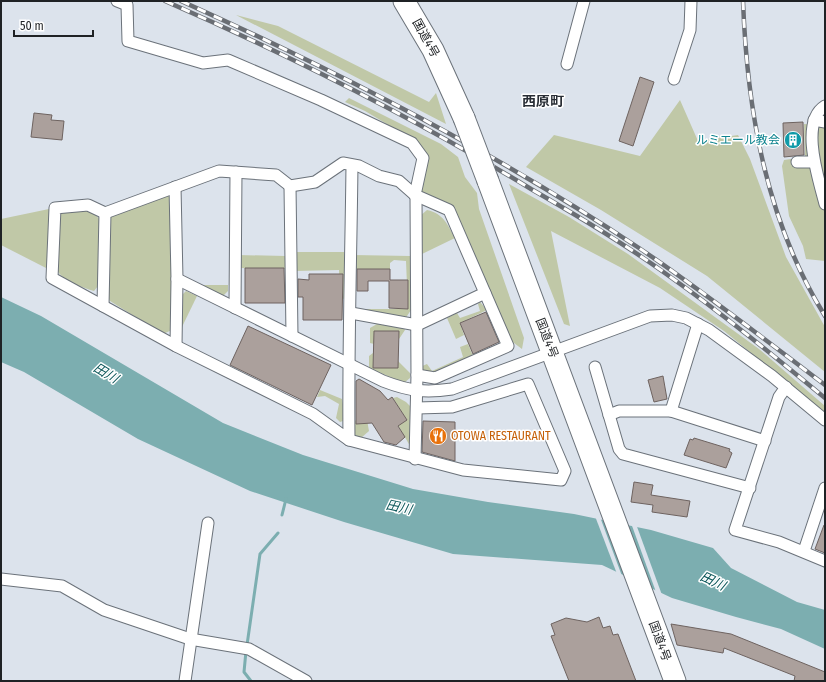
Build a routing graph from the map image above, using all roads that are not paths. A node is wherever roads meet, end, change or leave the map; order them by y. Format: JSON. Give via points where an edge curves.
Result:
{"nodes":[{"id":1,"x":117,"y":1,"type":"edge"},
{"id":2,"x":404,"y":1,"type":"edge"},
{"id":3,"x":584,"y":1,"type":"edge"},
{"id":4,"x":690,"y":1,"type":"edge"},
{"id":5,"x":567,"y":64,"type":"dead end"},
{"id":6,"x":674,"y":79,"type":"dead end"},
{"id":7,"x":825,"y":106,"type":"edge"},
{"id":8,"x":820,"y":121,"type":"edge"},
{"id":9,"x":797,"y":162,"type":"dead end"},
{"id":10,"x":814,"y":162,"type":"junction"},
{"id":11,"x":352,"y":165,"type":"junction"},
{"id":12,"x":236,"y":172,"type":"junction"},
{"id":13,"x":290,"y":186,"type":"junction"},
{"id":14,"x":175,"y":187,"type":"junction"},
{"id":15,"x":415,"y":194,"type":"junction"},
{"id":16,"x":825,"y":204,"type":"edge"},
{"id":17,"x":105,"y":213,"type":"junction"},
{"id":18,"x":178,"y":279,"type":"junction"},
{"id":19,"x":485,"y":293,"type":"junction"},
{"id":20,"x":103,"y":306,"type":"junction"},
{"id":21,"x":235,"y":308,"type":"junction"},
{"id":22,"x":351,"y":313,"type":"junction"},
{"id":23,"x":698,"y":324,"type":"junction"},
{"id":24,"x":417,"y":325,"type":"junction"},
{"id":25,"x":292,"y":336,"type":"junction"},
{"id":26,"x":176,"y":346,"type":"junction"},
{"id":27,"x":553,"y":353,"type":"junction"},
{"id":28,"x":348,"y":364,"type":"junction"},
{"id":29,"x":595,"y":367,"type":"dead end"},
{"id":30,"x":418,"y":375,"type":"junction"},
{"id":31,"x":786,"y":387,"type":"junction"},
{"id":32,"x":417,"y":392,"type":"junction"},
{"id":33,"x":417,"y":408,"type":"junction"},
{"id":34,"x":671,"y":411,"type":"junction"},
{"id":35,"x":609,"y":415,"type":"junction"},
{"id":36,"x":825,"y":420,"type":"edge"},
{"id":37,"x":349,"y":440,"type":"junction"},
{"id":38,"x":765,"y":441,"type":"junction"},
{"id":39,"x":416,"y":459,"type":"junction"},
{"id":40,"x":750,"y":488,"type":"junction"},
{"id":41,"x":825,"y":488,"type":"edge"},
{"id":42,"x":208,"y":523,"type":"dead end"},
{"id":43,"x":804,"y":551,"type":"junction"},
{"id":44,"x":825,"y":561,"type":"edge"},
{"id":45,"x":1,"y":579,"type":"edge"},
{"id":46,"x":190,"y":639,"type":"junction"},
{"id":47,"x":185,"y":681,"type":"edge"},
{"id":48,"x":306,"y":681,"type":"edge"},
{"id":49,"x":675,"y":681,"type":"edge"}],
"edges":[{"from":1,"to":15,"type":"street","via":[[127,6],[128,41],[203,63],[228,60],[412,143],[423,158]]},
{"from":2,"to":27,"type":"highway","name":"国道4号","bridge":true,"via":[[433,50],[464,118]]},
{"from":3,"to":5,"type":"street"},
{"from":4,"to":6,"type":"street","via":[[690,30]]},
{"from":7,"to":8,"type":"street","via":[[818,110]]},
{"from":8,"to":10,"type":"street","via":[[812,137]]},
{"from":9,"to":10,"type":"street"},
{"from":10,"to":16,"type":"street"},
{"from":11,"to":13,"type":"street","via":[[343,163],[315,182]]},
{"from":11,"to":15,"type":"street","via":[[399,181]]},
{"from":11,"to":22,"type":"street"},
{"from":12,"to":13,"type":"street","via":[[276,175]]},
{"from":12,"to":14,"type":"street","via":[[219,171]]},
{"from":12,"to":21,"type":"street"},
{"from":13,"to":25,"type":"street"},
{"from":14,"to":17,"type":"street"},
{"from":14,"to":18,"type":"street"},
{"from":15,"to":19,"type":"street","via":[[449,210]]},
{"from":15,"to":24,"type":"street"},
{"from":17,"to":20,"type":"street"},
{"from":17,"to":20,"type":"street","via":[[88,205],[55,208],[52,278]]},
{"from":18,"to":21,"type":"street"},
{"from":18,"to":26,"type":"street"},
{"from":19,"to":24,"type":"street"},
{"from":19,"to":30,"type":"street","via":[[508,346],[435,378]]},
{"from":20,"to":26,"type":"street"},
{"from":21,"to":25,"type":"street"},
{"from":22,"to":24,"type":"street"},
{"from":22,"to":28,"type":"street"},
{"from":23,"to":27,"type":"street","via":[[672,315],[650,316]]},
{"from":23,"to":31,"type":"street","via":[[717,335]]},
{"from":23,"to":34,"type":"street"},
{"from":24,"to":30,"type":"street"},
{"from":25,"to":28,"type":"street"},
{"from":26,"to":37,"type":"street","via":[[313,414]]},
{"from":27,"to":32,"type":"street","via":[[452,389]]},
{"from":27,"to":49,"type":"highway","name":"国道4号"},
{"from":28,"to":32,"type":"street","via":[[399,387]]},
{"from":28,"to":37,"type":"street"},
{"from":29,"to":35,"type":"street"},
{"from":30,"to":32,"type":"street"},
{"from":31,"to":36,"type":"street"},
{"from":31,"to":38,"type":"street","via":[[779,397]]},
{"from":32,"to":33,"type":"street"},
{"from":33,"to":39,"type":"street"},
{"from":33,"to":39,"type":"street","via":[[452,407],[528,384],[565,471],[561,480],[462,470]]},
{"from":34,"to":35,"type":"street","via":[[619,411]]},
{"from":34,"to":38,"type":"street"},
{"from":35,"to":40,"type":"street","via":[[623,454]]},
{"from":37,"to":39,"type":"street"},
{"from":38,"to":40,"type":"street"},
{"from":40,"to":43,"type":"street","via":[[735,530]]},
{"from":41,"to":43,"type":"street"},
{"from":42,"to":46,"type":"street"},
{"from":43,"to":44,"type":"street"},
{"from":45,"to":46,"type":"street","via":[[62,586],[104,610]]},
{"from":46,"to":47,"type":"street"},
{"from":46,"to":48,"type":"street","via":[[249,648]]}]}
